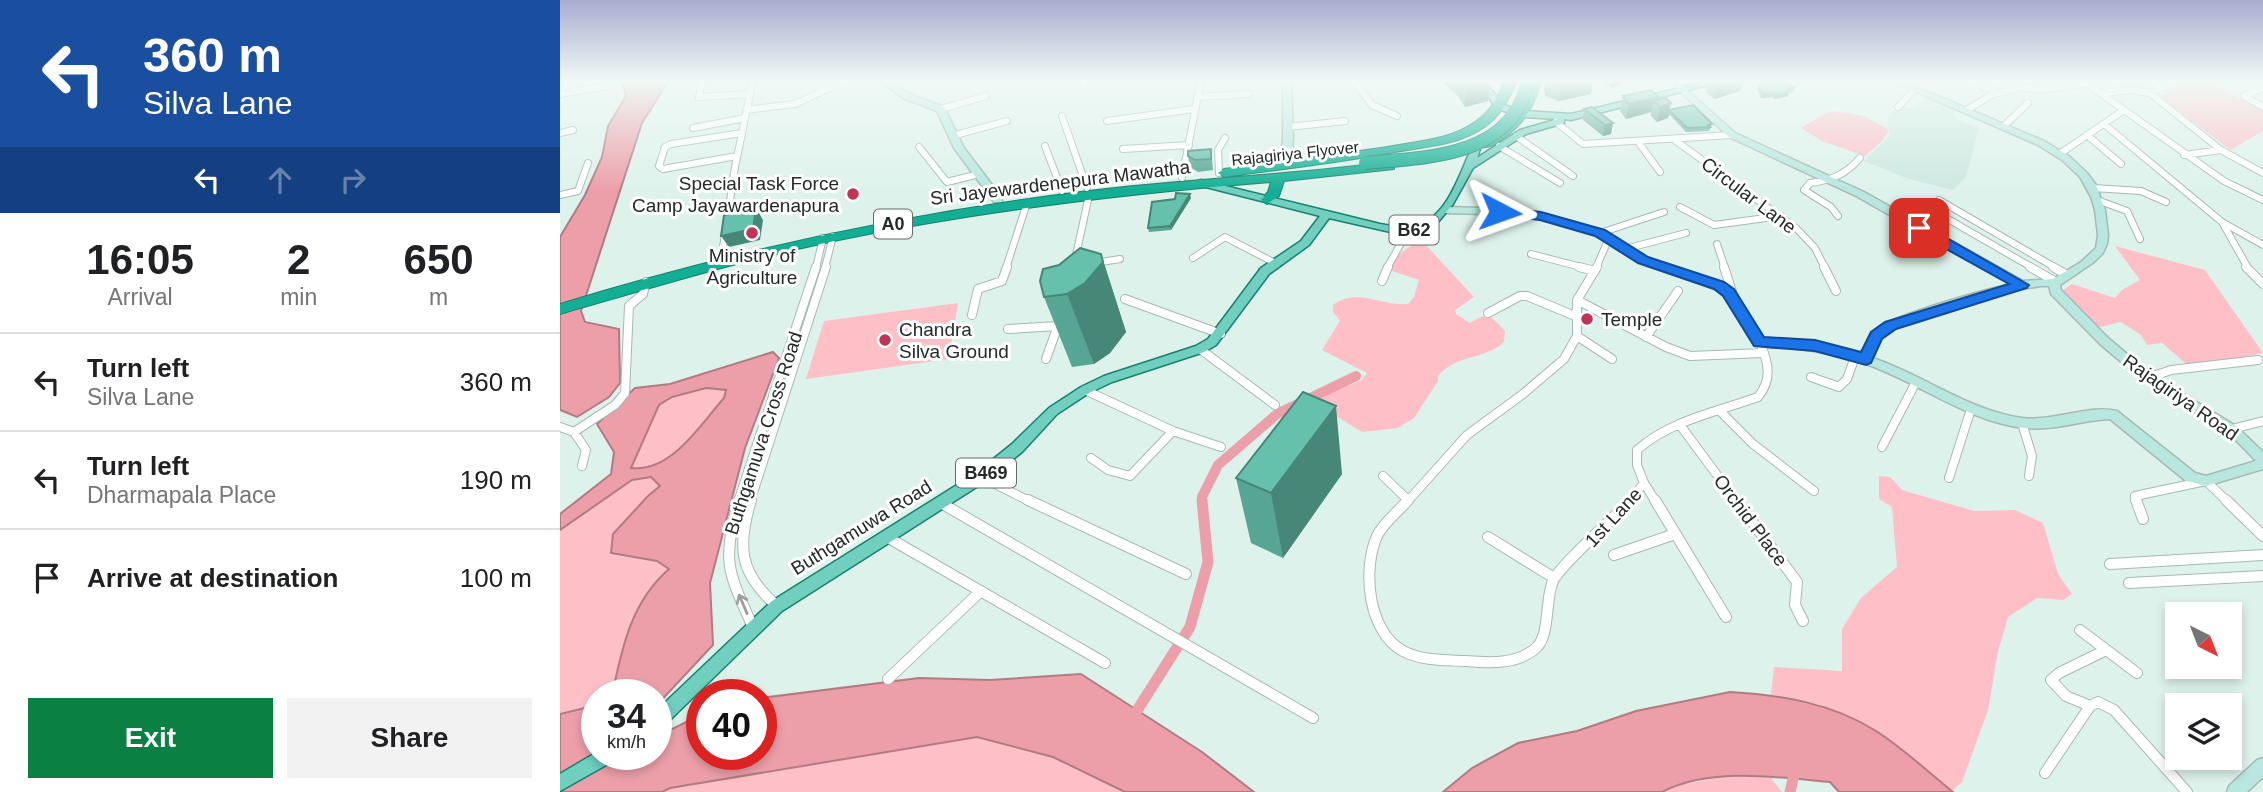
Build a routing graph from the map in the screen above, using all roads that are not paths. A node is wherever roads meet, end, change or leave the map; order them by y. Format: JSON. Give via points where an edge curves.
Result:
{"nodes":[{"id":1,"x":944,"y":117,"type":"edge"},
{"id":2,"x":1062,"y":117,"type":"edge"},
{"id":3,"x":1136,"y":117,"type":"edge"},
{"id":4,"x":1193,"y":117,"type":"edge"},
{"id":5,"x":1288,"y":117,"type":"edge"},
{"id":6,"x":1489,"y":117,"type":"edge"},
{"id":7,"x":1501,"y":117,"type":"edge"},
{"id":8,"x":1512,"y":117,"type":"edge"},
{"id":9,"x":1522,"y":117,"type":"edge"},
{"id":10,"x":1567,"y":117,"type":"edge"},
{"id":11,"x":1712,"y":117,"type":"edge"},
{"id":12,"x":1983,"y":117,"type":"edge"},
{"id":13,"x":2013,"y":117,"type":"edge"},
{"id":14,"x":2114,"y":117,"type":"edge"},
{"id":15,"x":2133,"y":117,"type":"edge"},
{"id":16,"x":2180,"y":117,"type":"edge"},
{"id":17,"x":745,"y":118,"type":"joint"},
{"id":18,"x":1007,"y":121,"type":"dead end"},
{"id":19,"x":1107,"y":121,"type":"dead end"},
{"id":20,"x":1345,"y":121,"type":"dead end"},
{"id":21,"x":1556,"y":122,"type":"junction"},
{"id":22,"x":2104,"y":124,"type":"junction"},
{"id":23,"x":2004,"y":126,"type":"junction"},
{"id":24,"x":1288,"y":127,"type":"junction"},
{"id":25,"x":693,"y":128,"type":"dead end"},
{"id":26,"x":573,"y":130,"type":"dead end"},
{"id":27,"x":560,"y":133,"type":"edge"},
{"id":28,"x":742,"y":133,"type":"junction"},
{"id":29,"x":1519,"y":134,"type":"junction"},
{"id":30,"x":1460,"y":135,"type":"junction"},
{"id":31,"x":1731,"y":135,"type":"junction"},
{"id":32,"x":2087,"y":135,"type":"junction"},
{"id":33,"x":952,"y":136,"type":"junction"},
{"id":34,"x":1225,"y":138,"type":"dead end"},
{"id":35,"x":1676,"y":141,"type":"junction"},
{"id":36,"x":1639,"y":143,"type":"junction"},
{"id":37,"x":1189,"y":145,"type":"junction"},
{"id":38,"x":1045,"y":146,"type":"dead end"},
{"id":39,"x":1499,"y":146,"type":"junction"},
{"id":40,"x":919,"y":147,"type":"dead end"},
{"id":41,"x":1480,"y":147,"type":"junction"},
{"id":42,"x":1123,"y":149,"type":"dead end"},
{"id":43,"x":2221,"y":150,"type":"junction"},
{"id":44,"x":2061,"y":153,"type":"junction"},
{"id":45,"x":2184,"y":155,"type":"junction"},
{"id":46,"x":737,"y":156,"type":"junction"},
{"id":47,"x":1860,"y":158,"type":"dead end"},
{"id":48,"x":588,"y":163,"type":"dead end"},
{"id":49,"x":2121,"y":164,"type":"dead end"},
{"id":50,"x":1286,"y":165,"type":"junction"},
{"id":51,"x":1471,"y":166,"type":"junction"},
{"id":52,"x":1660,"y":172,"type":"dead end"},
{"id":53,"x":1219,"y":173,"type":"junction"},
{"id":54,"x":2263,"y":173,"type":"edge"},
{"id":55,"x":979,"y":174,"type":"junction"},
{"id":56,"x":1573,"y":176,"type":"dead end"},
{"id":57,"x":1182,"y":178,"type":"junction"},
{"id":58,"x":1278,"y":179,"type":"junction"},
{"id":59,"x":1833,"y":181,"type":"junction"},
{"id":60,"x":1199,"y":183,"type":"junction"},
{"id":61,"x":1559,"y":183,"type":"dead end"},
{"id":62,"x":1246,"y":188,"type":"junction"},
{"id":63,"x":2093,"y":188,"type":"junction"},
{"id":64,"x":1062,"y":191,"type":"junction"},
{"id":65,"x":1088,"y":191,"type":"junction"},
{"id":66,"x":560,"y":195,"type":"edge"},
{"id":67,"x":998,"y":200,"type":"junction"},
{"id":68,"x":1267,"y":200,"type":"junction"},
{"id":69,"x":2263,"y":200,"type":"edge"},
{"id":70,"x":1939,"y":201,"type":"dead end"},
{"id":71,"x":2100,"y":201,"type":"junction"},
{"id":72,"x":2166,"y":202,"type":"dead end"},
{"id":73,"x":1027,"y":203,"type":"junction"},
{"id":74,"x":1680,"y":206,"type":"dead end"},
{"id":75,"x":1927,"y":207,"type":"dead end"},
{"id":76,"x":1446,"y":209,"type":"junction"},
{"id":77,"x":1664,"y":212,"type":"dead end"},
{"id":78,"x":1327,"y":214,"type":"junction"},
{"id":79,"x":1781,"y":216,"type":"junction"},
{"id":80,"x":1838,"y":216,"type":"dead end"},
{"id":81,"x":2222,"y":222,"type":"junction"},
{"id":82,"x":1408,"y":231,"type":"junction"},
{"id":83,"x":1686,"y":233,"type":"dead end"},
{"id":84,"x":1604,"y":236,"type":"junction"},
{"id":85,"x":828,"y":237,"type":"junction"},
{"id":86,"x":2140,"y":239,"type":"dead end"},
{"id":87,"x":1717,"y":244,"type":"dead end"},
{"id":88,"x":2263,"y":245,"type":"edge"},
{"id":89,"x":1625,"y":249,"type":"junction"},
{"id":90,"x":722,"y":254,"type":"junction"},
{"id":91,"x":1531,"y":254,"type":"dead end"},
{"id":92,"x":1192,"y":258,"type":"dead end"},
{"id":93,"x":1120,"y":259,"type":"dead end"},
{"id":94,"x":1275,"y":264,"type":"junction"},
{"id":95,"x":1595,"y":271,"type":"junction"},
{"id":96,"x":2067,"y":275,"type":"junction"},
{"id":97,"x":1382,"y":281,"type":"dead end"},
{"id":98,"x":646,"y":282,"type":"junction"},
{"id":99,"x":2055,"y":282,"type":"junction"},
{"id":100,"x":2263,"y":284,"type":"edge"},
{"id":101,"x":2022,"y":285,"type":"junction"},
{"id":102,"x":1678,"y":291,"type":"dead end"},
{"id":103,"x":1836,"y":291,"type":"dead end"},
{"id":104,"x":593,"y":295,"type":"junction"},
{"id":105,"x":1125,"y":299,"type":"dead end"},
{"id":106,"x":1577,"y":300,"type":"junction"},
{"id":107,"x":560,"y":302,"type":"edge"},
{"id":108,"x":1736,"y":305,"type":"junction"},
{"id":109,"x":1064,"y":308,"type":"edge"},
{"id":110,"x":560,"y":309,"type":"edge"},
{"id":111,"x":1488,"y":313,"type":"dead end"},
{"id":112,"x":972,"y":315,"type":"dead end"},
{"id":113,"x":1575,"y":317,"type":"junction"},
{"id":114,"x":1058,"y":326,"type":"junction"},
{"id":115,"x":1008,"y":328,"type":"dead end"},
{"id":116,"x":1221,"y":334,"type":"junction"},
{"id":117,"x":1577,"y":336,"type":"junction"},
{"id":118,"x":1646,"y":337,"type":"junction"},
{"id":119,"x":1762,"y":348,"type":"junction"},
{"id":120,"x":1200,"y":349,"type":"junction"},
{"id":121,"x":1860,"y":358,"type":"junction"},
{"id":122,"x":1046,"y":359,"type":"dead end"},
{"id":123,"x":1612,"y":359,"type":"dead end"},
{"id":124,"x":2258,"y":360,"type":"dead end"},
{"id":125,"x":1811,"y":377,"type":"dead end"},
{"id":126,"x":2148,"y":378,"type":"junction"},
{"id":127,"x":1916,"y":382,"type":"junction"},
{"id":128,"x":1085,"y":390,"type":"junction"},
{"id":129,"x":1275,"y":404,"type":"dead end"},
{"id":130,"x":1971,"y":409,"type":"junction"},
{"id":131,"x":1721,"y":412,"type":"junction"},
{"id":132,"x":2263,"y":421,"type":"edge"},
{"id":133,"x":2022,"y":422,"type":"junction"},
{"id":134,"x":1680,"y":425,"type":"junction"},
{"id":135,"x":560,"y":427,"type":"edge"},
{"id":136,"x":2232,"y":429,"type":"junction"},
{"id":137,"x":1173,"y":431,"type":"junction"},
{"id":138,"x":574,"y":432,"type":"junction"},
{"id":139,"x":771,"y":437,"type":"junction"},
{"id":140,"x":758,"y":439,"type":"junction"},
{"id":141,"x":1221,"y":447,"type":"dead end"},
{"id":142,"x":1882,"y":447,"type":"dead end"},
{"id":143,"x":1091,"y":458,"type":"dead end"},
{"id":144,"x":2263,"y":462,"type":"edge"},
{"id":145,"x":582,"y":466,"type":"dead end"},
{"id":146,"x":1383,"y":476,"type":"dead end"},
{"id":147,"x":2029,"y":476,"type":"dead end"},
{"id":148,"x":981,"y":477,"type":"junction"},
{"id":149,"x":1949,"y":478,"type":"dead end"},
{"id":150,"x":2206,"y":481,"type":"junction"},
{"id":151,"x":1644,"y":482,"type":"junction"},
{"id":152,"x":1814,"y":491,"type":"dead end"},
{"id":153,"x":1407,"y":499,"type":"junction"},
{"id":154,"x":941,"y":503,"type":"junction"},
{"id":155,"x":2143,"y":519,"type":"dead end"},
{"id":156,"x":1675,"y":534,"type":"junction"},
{"id":157,"x":2263,"y":536,"type":"edge"},
{"id":158,"x":887,"y":537,"type":"junction"},
{"id":159,"x":1488,"y":537,"type":"dead end"},
{"id":160,"x":1614,"y":555,"type":"dead end"},
{"id":161,"x":2263,"y":555,"type":"edge"},
{"id":162,"x":2110,"y":564,"type":"dead end"},
{"id":163,"x":1186,"y":574,"type":"dead end"},
{"id":164,"x":2263,"y":576,"type":"edge"},
{"id":165,"x":1554,"y":578,"type":"junction"},
{"id":166,"x":2129,"y":583,"type":"dead end"},
{"id":167,"x":981,"y":592,"type":"junction"},
{"id":168,"x":777,"y":606,"type":"junction"},
{"id":169,"x":1726,"y":617,"type":"dead end"},
{"id":170,"x":1803,"y":621,"type":"dead end"},
{"id":171,"x":752,"y":627,"type":"junction"},
{"id":172,"x":2080,"y":630,"type":"dead end"},
{"id":173,"x":2104,"y":650,"type":"junction"},
{"id":174,"x":1105,"y":663,"type":"dead end"},
{"id":175,"x":2137,"y":673,"type":"dead end"},
{"id":176,"x":888,"y":679,"type":"dead end"},
{"id":177,"x":2090,"y":706,"type":"junction"},
{"id":178,"x":672,"y":708,"type":"edge"},
{"id":179,"x":1313,"y":718,"type":"dead end"},
{"id":180,"x":2263,"y":766,"type":"edge"},
{"id":181,"x":582,"y":770,"type":"edge"},
{"id":182,"x":2045,"y":773,"type":"dead end"},
{"id":183,"x":560,"y":783,"type":"edge"},
{"id":184,"x":2187,"y":792,"type":"edge"},
{"id":185,"x":2235,"y":792,"type":"edge"}],
"edges":[{"from":1,"to":33,"type":"street"},
{"from":2,"to":65,"type":"street"},
{"from":3,"to":19,"type":"street"},
{"from":4,"to":37,"type":"street"},
{"from":5,"to":24,"type":"street"},
{"from":6,"to":30,"type":"highway","name":"Sri Jayewardenepura Mawatha","number":"A0"},
{"from":7,"to":57,"type":"highway","name":"Rajagiriya Flyover","via":[[1480,133],[1454,143],[1259,172]]},
{"from":8,"to":60,"type":"highway","name":"Rajagiriya Flyover","bridge":true,"via":[[1491,135],[1463,148]]},
{"from":9,"to":41,"type":"highway","name":"Sri Jayewardenepura Mawatha","number":"A0","via":[[1510,130]]},
{"from":10,"to":21,"type":"main road","number":"B62"},
{"from":11,"to":31,"type":"street"},
{"from":12,"to":23,"type":"street"},
{"from":13,"to":23,"type":"street"},
{"from":14,"to":22,"type":"street"},
{"from":15,"to":45,"type":"street"},
{"from":16,"to":43,"type":"street"},
{"from":17,"to":25,"type":"street"},
{"from":17,"to":28,"type":"street"},
{"from":18,"to":33,"type":"street"},
{"from":20,"to":24,"type":"street"},
{"from":21,"to":29,"type":"main road","number":"B62"},
{"from":21,"to":36,"type":"street","via":[[1583,144]]},
{"from":22,"to":32,"type":"street"},
{"from":22,"to":81,"type":"street"},
{"from":23,"to":44,"type":"street"},
{"from":24,"to":50,"type":"street"},
{"from":26,"to":27,"type":"street"},
{"from":28,"to":46,"type":"street"},
{"from":28,"to":46,"type":"street","via":[[671,144],[659,166]]},
{"from":29,"to":39,"type":"main road","number":"B62"},
{"from":29,"to":41,"type":"main road"},
{"from":29,"to":56,"type":"street"},
{"from":30,"to":41,"type":"street"},
{"from":30,"to":50,"type":"highway","name":"Sri Jayewardenepura Mawatha","number":"A0","via":[[1342,159]]},
{"from":31,"to":35,"type":"street"},
{"from":31,"to":59,"type":"street"},
{"from":32,"to":44,"type":"street"},
{"from":32,"to":49,"type":"street"},
{"from":33,"to":55,"type":"street"},
{"from":34,"to":53,"type":"street","via":[[1218,150]]},
{"from":35,"to":36,"type":"street"},
{"from":35,"to":79,"type":"street","name":"Circular Lane"},
{"from":36,"to":52,"type":"street"},
{"from":37,"to":42,"type":"street"},
{"from":37,"to":57,"type":"street"},
{"from":38,"to":64,"type":"street"},
{"from":39,"to":51,"type":"main road","number":"B62"},
{"from":39,"to":61,"type":"street"},
{"from":40,"to":55,"type":"street","via":[[947,182]]},
{"from":41,"to":51,"type":"main road","number":"B62"},
{"from":41,"to":58,"type":"highway","name":"Sri Jayewardenepura Mawatha","number":"A0","via":[[1424,161]]},
{"from":43,"to":45,"type":"street"},
{"from":43,"to":54,"type":"street"},
{"from":44,"to":63,"type":"street"},
{"from":45,"to":69,"type":"street"},
{"from":46,"to":90,"type":"street"},
{"from":47,"to":59,"type":"street","via":[[1846,175]]},
{"from":48,"to":66,"type":"street","via":[[578,191]]},
{"from":50,"to":53,"type":"highway","name":"Sri Jayewardenepura Mawatha","number":"A0"},
{"from":51,"to":76,"type":"main road","number":"B62"},
{"from":53,"to":57,"type":"highway","name":"Sri Jayewardenepura Mawatha","number":"A0"},
{"from":55,"to":67,"type":"street"},
{"from":57,"to":65,"type":"highway","name":"Sri Jayewardenepura Mawatha","number":"A0"},
{"from":58,"to":62,"type":"highway","name":"Sri Jayewardenepura Mawatha","number":"A0"},
{"from":58,"to":68,"type":"highway"},
{"from":59,"to":80,"type":"street","via":[[1810,183],[1804,190]]},
{"from":59,"to":101,"type":"street"},
{"from":60,"to":62,"type":"highway","name":"Sri Jayewardenepura Mawatha","number":"A0"},
{"from":60,"to":65,"type":"highway","name":"Sri Jayewardenepura Mawatha","number":"A0"},
{"from":62,"to":68,"type":"main road","number":"B62"},
{"from":63,"to":71,"type":"street"},
{"from":63,"to":72,"type":"street","via":[[2147,191]]},
{"from":64,"to":65,"type":"highway","name":"Sri Jayewardenepura Mawatha","number":"A0"},
{"from":64,"to":67,"type":"highway","name":"Sri Jayewardenepura Mawatha","number":"A0"},
{"from":65,"to":73,"type":"highway","name":"Sri Jayewardenepura Mawatha","number":"A0"},
{"from":65,"to":93,"type":"street","via":[[1073,266]]},
{"from":67,"to":90,"type":"highway","name":"Sri Jayewardenepura Mawatha","number":"A0"},
{"from":68,"to":78,"type":"main road","number":"B62"},
{"from":70,"to":96,"type":"street"},
{"from":71,"to":86,"type":"street","via":[[2127,211]]},
{"from":71,"to":96,"type":"street","via":[[2103,242],[2097,253]]},
{"from":73,"to":85,"type":"highway","name":"Sri Jayewardenepura Mawatha","number":"A0"},
{"from":73,"to":112,"type":"street","via":[[1002,281],[978,289]]},
{"from":74,"to":79,"type":"street","via":[[1714,225]]},
{"from":75,"to":99,"type":"street"},
{"from":76,"to":82,"type":"main road","number":"B62","via":[[1434,223]]},
{"from":76,"to":84,"type":"street","via":[[1522,212]]},
{"from":77,"to":84,"type":"street"},
{"from":78,"to":82,"type":"main road","number":"B62"},
{"from":78,"to":94,"type":"main road","name":"Buthgamuwa Road","number":"B469","via":[[1305,243]]},
{"from":79,"to":103,"type":"street","name":"Circular Lane","via":[[1815,248]]},
{"from":81,"to":88,"type":"street"},
{"from":81,"to":100,"type":"street","via":[[2243,263]]},
{"from":82,"to":97,"type":"street"},
{"from":83,"to":89,"type":"street"},
{"from":84,"to":89,"type":"street"},
{"from":84,"to":95,"type":"street"},
{"from":85,"to":98,"type":"highway","name":"Sri Jayewardenepura Mawatha","number":"A0"},
{"from":85,"to":139,"type":"street","name":"Buthgamuva Cross Road","via":[[828,261]]},
{"from":85,"to":140,"type":"street","name":"Buthgamuva Cross Road"},
{"from":87,"to":108,"type":"street"},
{"from":89,"to":108,"type":"street","via":[[1719,286]]},
{"from":90,"to":104,"type":"highway","name":"Sri Jayewardenepura Mawatha","number":"A0"},
{"from":91,"to":95,"type":"street"},
{"from":92,"to":94,"type":"street","via":[[1225,237]]},
{"from":94,"to":116,"type":"main road","name":"Buthgamuwa Road","number":"B469"},
{"from":95,"to":106,"type":"street"},
{"from":96,"to":99,"type":"street"},
{"from":98,"to":104,"type":"highway","name":"Sri Jayewardenepura Mawatha","number":"A0"},
{"from":98,"to":138,"type":"street","via":[[641,297],[629,306],[625,393]]},
{"from":99,"to":101,"type":"street"},
{"from":99,"to":126,"type":"street","name":"Rajagiriya Road","via":[[2060,298]]},
{"from":101,"to":121,"type":"street","via":[[1891,325]]},
{"from":102,"to":118,"type":"street"},
{"from":104,"to":107,"type":"highway","name":"Sri Jayewardenepura Mawatha","number":"A0"},
{"from":104,"to":110,"type":"highway","name":"Sri Jayewardenepura Mawatha","number":"A0"},
{"from":105,"to":116,"type":"street"},
{"from":106,"to":113,"type":"street"},
{"from":106,"to":118,"type":"street"},
{"from":108,"to":119,"type":"street"},
{"from":109,"to":114,"type":"street"},
{"from":111,"to":113,"type":"street","via":[[1527,296]]},
{"from":113,"to":117,"type":"street"},
{"from":114,"to":115,"type":"street"},
{"from":114,"to":122,"type":"street"},
{"from":116,"to":120,"type":"main road","name":"Buthgamuwa Road","number":"B469"},
{"from":117,"to":123,"type":"street"},
{"from":117,"to":153,"type":"street","via":[[1564,359],[1467,435]]},
{"from":118,"to":119,"type":"street","via":[[1690,356]]},
{"from":119,"to":121,"type":"street","via":[[1815,346]]},
{"from":119,"to":131,"type":"street","name":"1st Lane","via":[[1770,372],[1766,390]]},
{"from":120,"to":128,"type":"main road","name":"Buthgamuwa Road","number":"B469"},
{"from":120,"to":129,"type":"street"},
{"from":121,"to":125,"type":"street","via":[[1839,387]]},
{"from":121,"to":127,"type":"street"},
{"from":124,"to":126,"type":"street","via":[[2171,370]]},
{"from":126,"to":136,"type":"street","name":"Rajagiriya Road"},
{"from":127,"to":130,"type":"street"},
{"from":127,"to":142,"type":"street"},
{"from":128,"to":137,"type":"street"},
{"from":128,"to":148,"type":"main road","name":"Buthgamuwa Road","number":"B469","via":[[1053,411]]},
{"from":130,"to":133,"type":"street"},
{"from":130,"to":149,"type":"street"},
{"from":131,"to":134,"type":"street","name":"1st Lane"},
{"from":131,"to":152,"type":"street","via":[[1739,435]]},
{"from":132,"to":136,"type":"street"},
{"from":133,"to":147,"type":"street","via":[[2032,456]]},
{"from":133,"to":150,"type":"street","via":[[2052,424],[2113,414],[2190,477]]},
{"from":134,"to":151,"type":"street","name":"1st Lane","via":[[1645,441],[1637,450]]},
{"from":134,"to":170,"type":"street","name":"Orchid Place","via":[[1797,582],[1795,605]]},
{"from":135,"to":138,"type":"street"},
{"from":136,"to":144,"type":"street","name":"Rajagiriya Road"},
{"from":137,"to":141,"type":"street"},
{"from":137,"to":143,"type":"street","via":[[1130,477]]},
{"from":138,"to":145,"type":"street","via":[[586,450]]},
{"from":139,"to":140,"type":"street"},
{"from":139,"to":168,"type":"street","name":"Buthgamuva Cross Road","via":[[741,547],[757,589]]},
{"from":171,"to":140,"type":"street","name":"Buthgamuva Cross Road","one_way":true,"via":[[732,580],[727,552]]},
{"from":144,"to":150,"type":"street"},
{"from":146,"to":153,"type":"street"},
{"from":148,"to":154,"type":"main road","name":"Buthgamuwa Road","number":"B469"},
{"from":148,"to":163,"type":"street"},
{"from":150,"to":155,"type":"street","via":[[2135,496]]},
{"from":150,"to":157,"type":"street"},
{"from":151,"to":156,"type":"street"},
{"from":151,"to":165,"type":"street","name":"1st Lane"},
{"from":153,"to":165,"type":"street","via":[[1378,534],[1368,564],[1376,622],[1395,644],[1422,658],[1510,661],[1537,647],[1544,635]]},
{"from":154,"to":158,"type":"main road","name":"Buthgamuwa Road","number":"B469"},
{"from":154,"to":179,"type":"street"},
{"from":156,"to":160,"type":"street"},
{"from":156,"to":169,"type":"street"},
{"from":158,"to":167,"type":"street"},
{"from":158,"to":168,"type":"main road","name":"Buthgamuwa Road","number":"B469"},
{"from":159,"to":165,"type":"street"},
{"from":161,"to":162,"type":"street"},
{"from":164,"to":166,"type":"street"},
{"from":167,"to":174,"type":"street"},
{"from":167,"to":176,"type":"street"},
{"from":168,"to":171,"type":"main road","name":"Buthgamuwa Road","number":"B469"},
{"from":171,"to":178,"type":"main road","name":"Buthgamuwa Road","number":"B469"},
{"from":172,"to":173,"type":"street"},
{"from":173,"to":175,"type":"street"},
{"from":173,"to":177,"type":"street","via":[[2051,680],[2066,696]]},
{"from":177,"to":182,"type":"street"},
{"from":177,"to":184,"type":"street","via":[[2098,702],[2114,710]]},
{"from":180,"to":185,"type":"street"},
{"from":181,"to":183,"type":"main road"}]}
